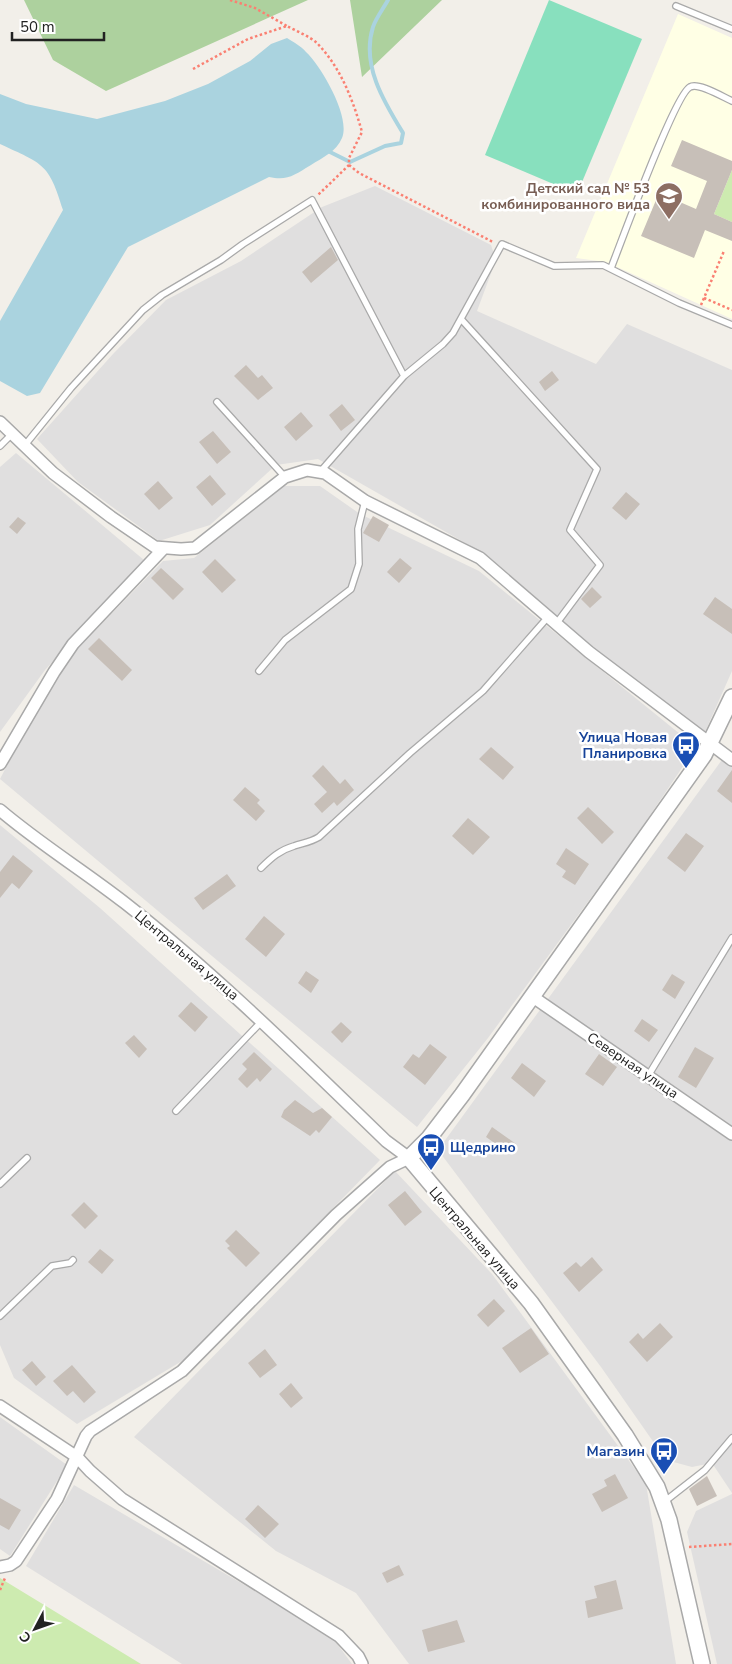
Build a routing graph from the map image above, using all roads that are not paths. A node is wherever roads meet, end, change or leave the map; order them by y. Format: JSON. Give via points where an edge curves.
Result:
{"nodes":[{"id":1,"x":676,"y":6,"type":"dead end"},
{"id":2,"x":732,"y":28,"type":"edge"},
{"id":3,"x":732,"y":101,"type":"edge"},
{"id":4,"x":611,"y":268,"type":"junction"},
{"id":5,"x":461,"y":319,"type":"junction"},
{"id":6,"x":732,"y":325,"type":"edge"},
{"id":7,"x":404,"y":376,"type":"junction"},
{"id":8,"x":217,"y":402,"type":"dead end"},
{"id":9,"x":0,"y":422,"type":"edge"},
{"id":10,"x":13,"y":433,"type":"junction"},
{"id":11,"x":25,"y":445,"type":"junction"},
{"id":12,"x":0,"y":446,"type":"edge"},
{"id":13,"x":320,"y":472,"type":"junction"},
{"id":14,"x":285,"y":477,"type":"junction"},
{"id":15,"x":365,"y":501,"type":"junction"},
{"id":16,"x":164,"y":548,"type":"junction"},
{"id":17,"x":552,"y":620,"type":"junction"},
{"id":18,"x":259,"y":671,"type":"dead end"},
{"id":19,"x":732,"y":697,"type":"edge"},
{"id":20,"x":711,"y":745,"type":"junction"},
{"id":21,"x":732,"y":760,"type":"edge"},
{"id":22,"x":0,"y":764,"type":"edge"},
{"id":23,"x":0,"y":810,"type":"edge"},
{"id":24,"x":261,"y":868,"type":"dead end"},
{"id":25,"x":732,"y":938,"type":"edge"},
{"id":26,"x":533,"y":997,"type":"junction"},
{"id":27,"x":263,"y":1020,"type":"junction"},
{"id":28,"x":648,"y":1076,"type":"junction"},
{"id":29,"x":176,"y":1111,"type":"dead end"},
{"id":30,"x":732,"y":1134,"type":"edge"},
{"id":31,"x":28,"y":1158,"type":"dead end"},
{"id":32,"x":408,"y":1158,"type":"junction"},
{"id":33,"x":0,"y":1184,"type":"edge"},
{"id":34,"x":73,"y":1260,"type":"dead end"},
{"id":35,"x":0,"y":1316,"type":"edge"},
{"id":36,"x":0,"y":1406,"type":"edge"},
{"id":37,"x":732,"y":1438,"type":"edge"},
{"id":38,"x":77,"y":1457,"type":"junction"},
{"id":39,"x":664,"y":1502,"type":"junction"},
{"id":40,"x":0,"y":1566,"type":"edge"},
{"id":41,"x":362,"y":1664,"type":"edge"},
{"id":42,"x":702,"y":1664,"type":"edge"}],
"edges":[{"from":1,"to":2,"type":"lane"},
{"from":3,"to":4,"type":"lane","via":[[695,85],[688,87],[663,136]]},
{"from":4,"to":5,"type":"lane","via":[[597,263],[554,266],[502,244]]},
{"from":4,"to":6,"type":"lane"},
{"from":5,"to":7,"type":"lane","via":[[443,344]]},
{"from":5,"to":17,"type":"lane","via":[[597,469],[570,530],[600,565]]},
{"from":7,"to":11,"type":"lane","via":[[312,200],[143,310],[70,388]]},
{"from":7,"to":13,"type":"lane"},
{"from":8,"to":14,"type":"lane"},
{"from":9,"to":10,"type":"street"},
{"from":10,"to":11,"type":"street"},
{"from":10,"to":12,"type":"lane"},
{"from":11,"to":16,"type":"street","via":[[53,473],[110,517],[155,547]]},
{"from":13,"to":14,"type":"street","via":[[307,470]]},
{"from":13,"to":15,"type":"street"},
{"from":14,"to":16,"type":"street","via":[[195,548]]},
{"from":15,"to":17,"type":"street","via":[[480,558]]},
{"from":15,"to":18,"type":"lane","via":[[358,529],[359,564],[351,589],[285,640]]},
{"from":16,"to":22,"type":"street","via":[[73,644]]},
{"from":17,"to":20,"type":"street"},
{"from":17,"to":24,"type":"lane","via":[[484,691],[410,753],[320,836],[282,851]]},
{"from":19,"to":20,"type":"street"},
{"from":20,"to":21,"type":"street"},
{"from":20,"to":26,"type":"street"},
{"from":23,"to":27,"type":"street","name":"Центральная улица","via":[[124,902]]},
{"from":25,"to":28,"type":"lane"},
{"from":26,"to":28,"type":"street","name":"Северная улица"},
{"from":26,"to":32,"type":"street","via":[[436,1130]]},
{"from":27,"to":29,"type":"lane"},
{"from":27,"to":32,"type":"street","name":"Центральная улица","via":[[386,1141]]},
{"from":28,"to":30,"type":"street","name":"Северная улица"},
{"from":31,"to":33,"type":"lane"},
{"from":32,"to":38,"type":"street","via":[[390,1167],[336,1215],[182,1370],[90,1431]]},
{"from":32,"to":39,"type":"street","name":"Центральная улица","via":[[531,1302],[625,1435]]},
{"from":34,"to":35,"type":"lane","via":[[52,1266]]},
{"from":36,"to":38,"type":"street"},
{"from":37,"to":39,"type":"lane","via":[[706,1470]]},
{"from":38,"to":40,"type":"street","via":[[57,1499],[16,1561]]},
{"from":38,"to":41,"type":"street","via":[[122,1499],[339,1636]]},
{"from":39,"to":42,"type":"street","name":"Центральная улица"}]}
